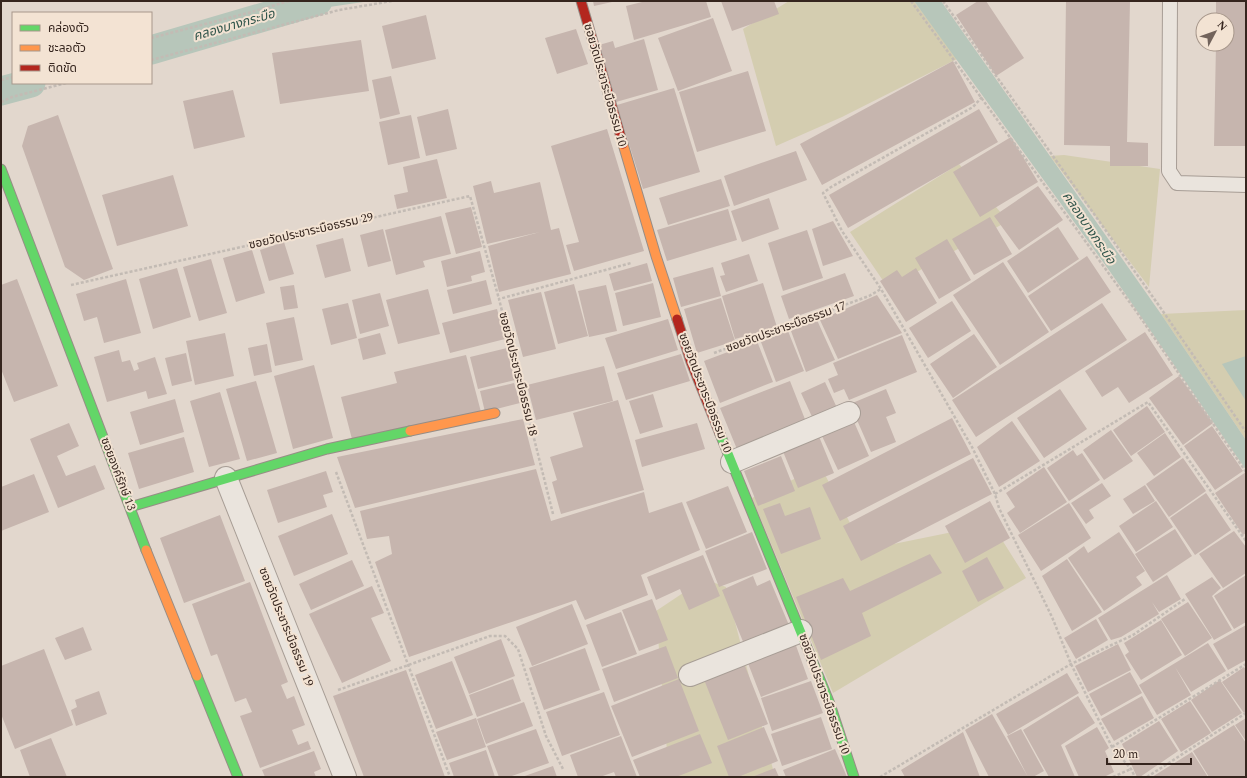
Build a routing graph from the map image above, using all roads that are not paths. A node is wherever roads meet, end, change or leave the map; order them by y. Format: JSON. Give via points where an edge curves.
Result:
{"nodes":[{"id":1,"x":581,"y":1,"type":"edge"},
{"id":2,"x":1170,"y":1,"type":"edge"},
{"id":3,"x":1,"y":169,"type":"edge"},
{"id":4,"x":1246,"y":185,"type":"edge"},
{"id":5,"x":495,"y":413,"type":"dead end"},
{"id":6,"x":849,"y":413,"type":"dead end"},
{"id":7,"x":732,"y":462,"type":"junction"},
{"id":8,"x":226,"y":478,"type":"junction"},
{"id":9,"x":130,"y":507,"type":"junction"},
{"id":10,"x":801,"y":631,"type":"junction"},
{"id":11,"x":690,"y":675,"type":"dead end"},
{"id":12,"x":238,"y":777,"type":"edge"},
{"id":13,"x":346,"y":777,"type":"edge"},
{"id":14,"x":854,"y":777,"type":"edge"}],
"edges":[{"from":1,"to":7,"type":"street","name":"ซอยวัดประชาระบือธรรม 10","via":[[656,256],[691,362]]},
{"from":2,"to":4,"type":"lane","via":[[1169,171],[1177,183]]},
{"from":3,"to":9,"type":"street","name":"ซอยองค์รักษ์ 13"},
{"from":5,"to":8,"type":"street","via":[[327,449]]},
{"from":6,"to":7,"type":"street"},
{"from":7,"to":10,"type":"street","name":"ซอยวัดประชาระบือธรรม 10"},
{"from":8,"to":9,"type":"street"},
{"from":8,"to":13,"type":"street","name":"ซอยวัดประชาระบือธรรม 19"},
{"from":9,"to":12,"type":"street","name":"ซอยองค์รักษ์ 13"},
{"from":10,"to":11,"type":"street"},
{"from":10,"to":14,"type":"street","name":"ซอยวัดประชาระบือธรรม 10","via":[[830,704]]}]}
